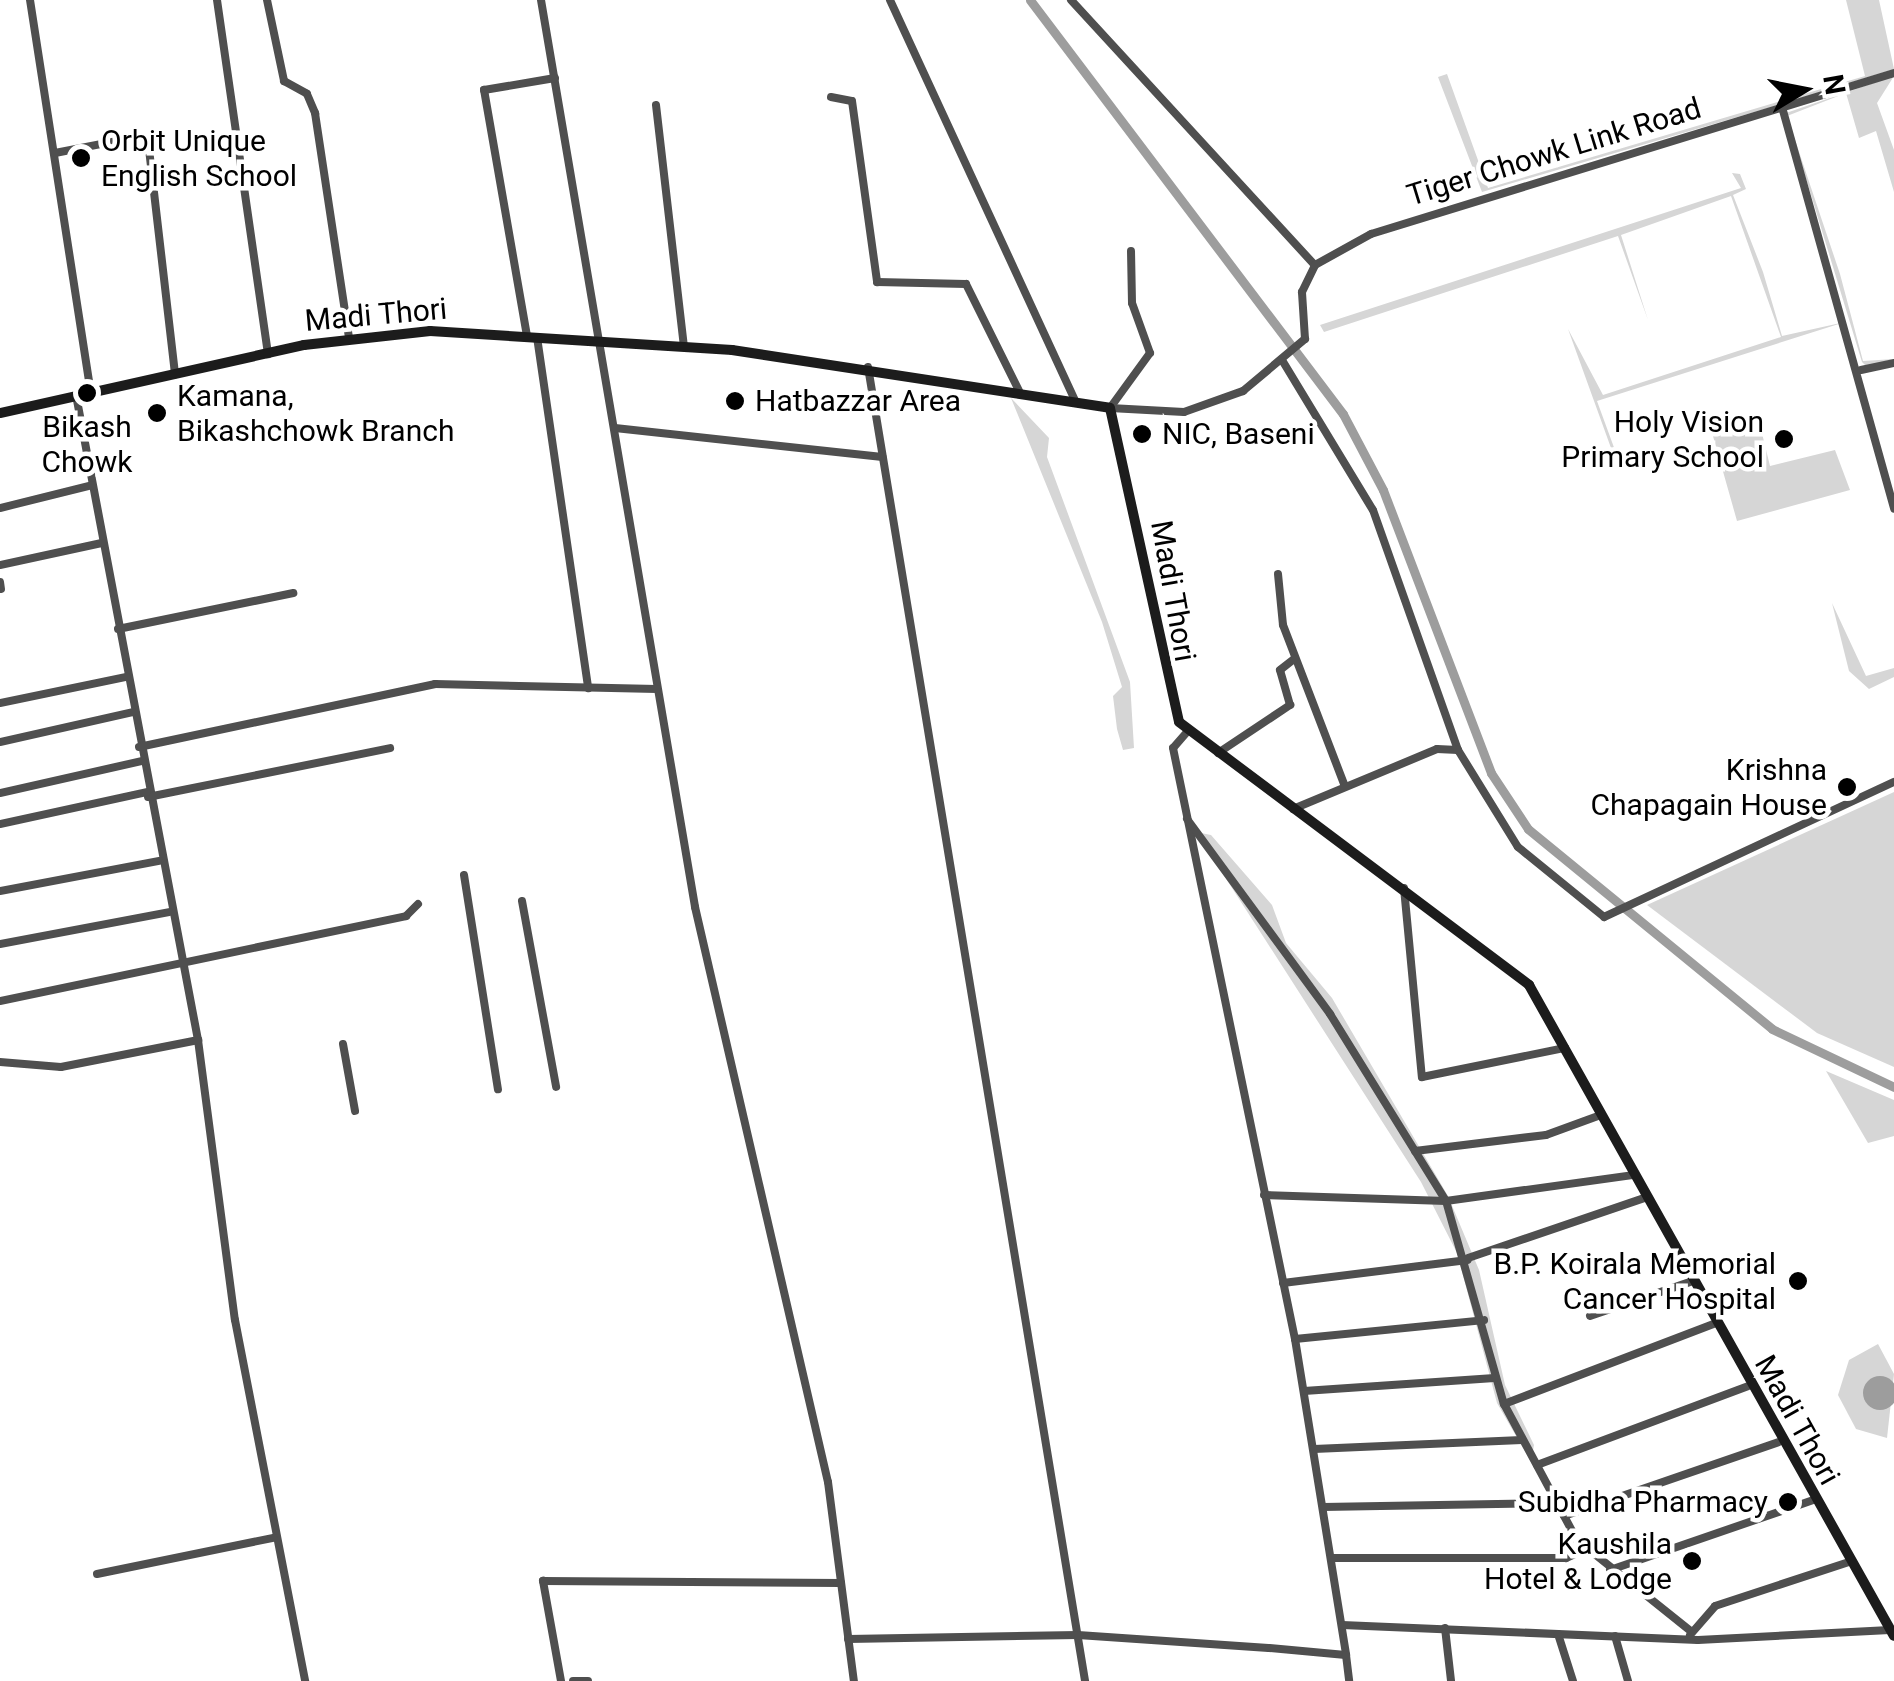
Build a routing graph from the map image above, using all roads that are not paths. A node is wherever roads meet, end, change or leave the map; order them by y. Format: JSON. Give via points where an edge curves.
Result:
{"nodes":[{"id":1,"x":30,"y":0,"type":"edge"},
{"id":2,"x":216,"y":0,"type":"edge"},
{"id":3,"x":267,"y":0,"type":"edge"},
{"id":4,"x":540,"y":0,"type":"edge"},
{"id":5,"x":890,"y":0,"type":"edge"},
{"id":6,"x":1071,"y":0,"type":"edge"},
{"id":7,"x":1894,"y":72,"type":"edge"},
{"id":8,"x":554,"y":78,"type":"junction"},
{"id":9,"x":831,"y":97,"type":"dead end"},
{"id":10,"x":656,"y":105,"type":"dead end"},
{"id":11,"x":1782,"y":108,"type":"junction"},
{"id":12,"x":55,"y":153,"type":"junction"},
{"id":13,"x":1131,"y":252,"type":"dead end"},
{"id":14,"x":1315,"y":265,"type":"junction"},
{"id":15,"x":532,"y":336,"type":"junction"},
{"id":16,"x":349,"y":338,"type":"junction"},
{"id":17,"x":602,"y":340,"type":"junction"},
{"id":18,"x":684,"y":346,"type":"junction"},
{"id":19,"x":268,"y":354,"type":"junction"},
{"id":20,"x":1285,"y":357,"type":"junction"},
{"id":21,"x":1894,"y":363,"type":"edge"},
{"id":22,"x":868,"y":368,"type":"junction"},
{"id":23,"x":1862,"y":370,"type":"junction"},
{"id":24,"x":175,"y":375,"type":"junction"},
{"id":25,"x":1019,"y":391,"type":"junction"},
{"id":26,"x":91,"y":392,"type":"junction"},
{"id":27,"x":76,"y":396,"type":"junction"},
{"id":28,"x":1075,"y":400,"type":"junction"},
{"id":29,"x":1110,"y":408,"type":"junction"},
{"id":30,"x":0,"y":414,"type":"edge"},
{"id":31,"x":615,"y":428,"type":"junction"},
{"id":32,"x":882,"y":458,"type":"junction"},
{"id":33,"x":92,"y":486,"type":"junction"},
{"id":34,"x":0,"y":508,"type":"edge"},
{"id":35,"x":1894,"y":510,"type":"edge"},
{"id":36,"x":102,"y":542,"type":"junction"},
{"id":37,"x":0,"y":565,"type":"edge"},
{"id":38,"x":1278,"y":574,"type":"dead end"},
{"id":39,"x":293,"y":593,"type":"dead end"},
{"id":40,"x":118,"y":629,"type":"junction"},
{"id":41,"x":1294,"y":659,"type":"junction"},
{"id":42,"x":126,"y":677,"type":"junction"},
{"id":43,"x":588,"y":688,"type":"junction"},
{"id":44,"x":657,"y":689,"type":"junction"},
{"id":45,"x":0,"y":703,"type":"edge"},
{"id":46,"x":133,"y":712,"type":"junction"},
{"id":47,"x":1187,"y":732,"type":"junction"},
{"id":48,"x":0,"y":742,"type":"edge"},
{"id":49,"x":139,"y":747,"type":"junction"},
{"id":50,"x":390,"y":748,"type":"dead end"},
{"id":51,"x":1458,"y":750,"type":"junction"},
{"id":52,"x":1218,"y":753,"type":"junction"},
{"id":53,"x":142,"y":761,"type":"junction"},
{"id":54,"x":1894,"y":782,"type":"edge"},
{"id":55,"x":1344,"y":784,"type":"junction"},
{"id":56,"x":0,"y":793,"type":"edge"},
{"id":57,"x":148,"y":794,"type":"junction"},
{"id":58,"x":1293,"y":809,"type":"junction"},
{"id":59,"x":1187,"y":818,"type":"junction"},
{"id":60,"x":0,"y":824,"type":"edge"},
{"id":61,"x":159,"y":860,"type":"junction"},
{"id":62,"x":464,"y":876,"type":"dead end"},
{"id":63,"x":1404,"y":888,"type":"junction"},
{"id":64,"x":0,"y":891,"type":"edge"},
{"id":65,"x":522,"y":902,"type":"dead end"},
{"id":66,"x":418,"y":904,"type":"dead end"},
{"id":67,"x":169,"y":912,"type":"junction"},
{"id":68,"x":0,"y":944,"type":"edge"},
{"id":69,"x":181,"y":965,"type":"junction"},
{"id":70,"x":0,"y":1001,"type":"edge"},
{"id":71,"x":198,"y":1040,"type":"junction"},
{"id":72,"x":344,"y":1044,"type":"dead end"},
{"id":73,"x":1565,"y":1048,"type":"junction"},
{"id":74,"x":0,"y":1062,"type":"edge"},
{"id":75,"x":556,"y":1087,"type":"dead end"},
{"id":76,"x":498,"y":1090,"type":"dead end"},
{"id":77,"x":355,"y":1112,"type":"dead end"},
{"id":78,"x":1601,"y":1114,"type":"junction"},
{"id":79,"x":1415,"y":1151,"type":"junction"},
{"id":80,"x":1634,"y":1174,"type":"junction"},
{"id":81,"x":1264,"y":1195,"type":"junction"},
{"id":82,"x":1647,"y":1197,"type":"junction"},
{"id":83,"x":1446,"y":1201,"type":"junction"},
{"id":84,"x":1468,"y":1259,"type":"junction"},
{"id":85,"x":1693,"y":1281,"type":"junction"},
{"id":86,"x":1283,"y":1283,"type":"junction"},
{"id":87,"x":1590,"y":1316,"type":"dead end"},
{"id":88,"x":1484,"y":1320,"type":"junction"},
{"id":89,"x":1716,"y":1323,"type":"junction"},
{"id":90,"x":1295,"y":1340,"type":"junction"},
{"id":91,"x":1495,"y":1378,"type":"junction"},
{"id":92,"x":1748,"y":1386,"type":"junction"},
{"id":93,"x":1304,"y":1391,"type":"junction"},
{"id":94,"x":1504,"y":1404,"type":"junction"},
{"id":95,"x":1522,"y":1440,"type":"junction"},
{"id":96,"x":1779,"y":1442,"type":"junction"},
{"id":97,"x":1314,"y":1449,"type":"junction"},
{"id":98,"x":1538,"y":1465,"type":"junction"},
{"id":99,"x":1813,"y":1500,"type":"junction"},
{"id":100,"x":1558,"y":1503,"type":"junction"},
{"id":101,"x":1323,"y":1507,"type":"junction"},
{"id":102,"x":1564,"y":1516,"type":"junction"},
{"id":103,"x":273,"y":1538,"type":"junction"},
{"id":104,"x":1584,"y":1550,"type":"junction"},
{"id":105,"x":1332,"y":1558,"type":"junction"},
{"id":106,"x":1849,"y":1562,"type":"junction"},
{"id":107,"x":1610,"y":1570,"type":"junction"},
{"id":108,"x":97,"y":1574,"type":"dead end"},
{"id":109,"x":842,"y":1583,"type":"junction"},
{"id":110,"x":1342,"y":1626,"type":"junction"},
{"id":111,"x":1444,"y":1628,"type":"junction"},
{"id":112,"x":1892,"y":1633,"type":"edge"},
{"id":113,"x":1558,"y":1634,"type":"junction"},
{"id":114,"x":1078,"y":1635,"type":"junction"},
{"id":115,"x":1690,"y":1635,"type":"junction"},
{"id":116,"x":1616,"y":1636,"type":"junction"},
{"id":117,"x":848,"y":1639,"type":"junction"},
{"id":118,"x":1346,"y":1654,"type":"junction"},
{"id":119,"x":305,"y":1681,"type":"edge"},
{"id":120,"x":561,"y":1681,"type":"edge"},
{"id":121,"x":573,"y":1681,"type":"edge"},
{"id":122,"x":588,"y":1681,"type":"edge"},
{"id":123,"x":854,"y":1681,"type":"edge"},
{"id":124,"x":1085,"y":1681,"type":"edge"},
{"id":125,"x":1349,"y":1681,"type":"edge"},
{"id":126,"x":1451,"y":1681,"type":"edge"},
{"id":127,"x":1572,"y":1681,"type":"edge"},
{"id":128,"x":1628,"y":1681,"type":"edge"}],
"edges":[{"from":1,"to":12,"type":"street"},
{"from":2,"to":19,"type":"street"},
{"from":3,"to":16,"type":"street","via":[[286,87],[307,94],[315,114]]},
{"from":4,"to":8,"type":"street"},
{"from":5,"to":28,"type":"street"},
{"from":6,"to":14,"type":"street"},
{"from":7,"to":11,"type":"street","name":"Tiger Chowk Link Road"},
{"from":8,"to":15,"type":"street","via":[[484,90]]},
{"from":8,"to":17,"type":"street"},
{"from":9,"to":25,"type":"street","via":[[852,101],[878,282],[966,284]]},
{"from":10,"to":18,"type":"street"},
{"from":11,"to":14,"type":"street","name":"Tiger Chowk Link Road","via":[[1404,222]]},
{"from":11,"to":23,"type":"street"},
{"from":12,"to":24,"type":"street","via":[[116,141],[148,148]]},
{"from":12,"to":26,"type":"street"},
{"from":13,"to":29,"type":"street","via":[[1132,303],[1150,353]]},
{"from":14,"to":20,"type":"street","via":[[1302,292],[1300,345]]},
{"from":15,"to":16,"type":"main road","name":"Madi Thori"},
{"from":15,"to":17,"type":"main road","name":"Madi Thori"},
{"from":15,"to":43,"type":"street"},
{"from":16,"to":19,"type":"main road","name":"Madi Thori"},
{"from":17,"to":18,"type":"main road","name":"Madi Thori"},
{"from":17,"to":31,"type":"street"},
{"from":18,"to":22,"type":"main road","name":"Madi Thori"},
{"from":19,"to":24,"type":"main road","name":"Madi Thori"},
{"from":20,"to":29,"type":"street","via":[[1195,410]]},
{"from":20,"to":51,"type":"street","via":[[1373,510]]},
{"from":21,"to":23,"type":"street"},
{"from":22,"to":25,"type":"main road","name":"Madi Thori"},
{"from":22,"to":32,"type":"street"},
{"from":23,"to":35,"type":"street","via":[[1875,462]]},
{"from":24,"to":26,"type":"main road","name":"Madi Thori"},
{"from":25,"to":28,"type":"main road","name":"Madi Thori"},
{"from":26,"to":27,"type":"main road","name":"Madi Thori"},
{"from":27,"to":30,"type":"main road","name":"Madi Thori"},
{"from":27,"to":33,"type":"street"},
{"from":28,"to":29,"type":"main road","name":"Madi Thori"},
{"from":29,"to":47,"type":"main road","name":"Madi Thori","via":[[1163,678]]},
{"from":31,"to":32,"type":"street"},
{"from":31,"to":44,"type":"street"},
{"from":32,"to":114,"type":"street"},
{"from":33,"to":34,"type":"street"},
{"from":33,"to":36,"type":"street"},
{"from":36,"to":37,"type":"street"},
{"from":36,"to":40,"type":"street"},
{"from":38,"to":41,"type":"street"},
{"from":39,"to":40,"type":"street"},
{"from":40,"to":42,"type":"street"},
{"from":41,"to":52,"type":"street","via":[[1280,670],[1290,705]]},
{"from":41,"to":55,"type":"street"},
{"from":42,"to":45,"type":"street"},
{"from":42,"to":46,"type":"street"},
{"from":43,"to":44,"type":"street"},
{"from":43,"to":49,"type":"street","via":[[435,684]]},
{"from":44,"to":109,"type":"street","via":[[700,932],[784,1274]]},
{"from":46,"to":48,"type":"street"},
{"from":46,"to":49,"type":"street"},
{"from":47,"to":52,"type":"main road","name":"Madi Thori"},
{"from":47,"to":59,"type":"street","via":[[1173,748]]},
{"from":49,"to":53,"type":"street"},
{"from":50,"to":57,"type":"street"},
{"from":51,"to":54,"type":"street","via":[[1493,818],[1542,872],[1598,914],[1616,912],[1623,902]]},
{"from":51,"to":55,"type":"street"},
{"from":52,"to":58,"type":"main road","name":"Madi Thori"},
{"from":53,"to":56,"type":"street"},
{"from":53,"to":57,"type":"street"},
{"from":55,"to":58,"type":"street"},
{"from":57,"to":60,"type":"street"},
{"from":57,"to":61,"type":"street"},
{"from":58,"to":63,"type":"main road","name":"Madi Thori"},
{"from":59,"to":79,"type":"street","via":[[1330,1014]]},
{"from":59,"to":81,"type":"street"},
{"from":61,"to":64,"type":"street"},
{"from":61,"to":67,"type":"street"},
{"from":62,"to":76,"type":"street"},
{"from":63,"to":73,"type":"main road","name":"Madi Thori","via":[[1514,967]]},
{"from":63,"to":73,"type":"street","via":[[1422,1077]]},
{"from":65,"to":75,"type":"street"},
{"from":66,"to":69,"type":"street","via":[[406,916]]},
{"from":67,"to":68,"type":"street"},
{"from":67,"to":69,"type":"street"},
{"from":69,"to":70,"type":"street"},
{"from":69,"to":71,"type":"street"},
{"from":71,"to":74,"type":"street","via":[[61,1067]]},
{"from":71,"to":103,"type":"street"},
{"from":72,"to":77,"type":"street"},
{"from":73,"to":78,"type":"main road","name":"Madi Thori"},
{"from":78,"to":79,"type":"street","via":[[1546,1135]]},
{"from":78,"to":80,"type":"main road","name":"Madi Thori"},
{"from":79,"to":83,"type":"street"},
{"from":80,"to":82,"type":"main road","name":"Madi Thori"},
{"from":80,"to":83,"type":"street"},
{"from":81,"to":83,"type":"street"},
{"from":81,"to":86,"type":"street"},
{"from":82,"to":84,"type":"street"},
{"from":82,"to":85,"type":"main road","name":"Madi Thori"},
{"from":83,"to":84,"type":"street"},
{"from":84,"to":86,"type":"street"},
{"from":84,"to":88,"type":"street"},
{"from":85,"to":87,"type":"street"},
{"from":85,"to":89,"type":"main road","name":"Madi Thori"},
{"from":86,"to":90,"type":"street"},
{"from":88,"to":90,"type":"street"},
{"from":88,"to":91,"type":"street"},
{"from":89,"to":92,"type":"main road","name":"Madi Thori"},
{"from":89,"to":94,"type":"street"},
{"from":90,"to":93,"type":"street"},
{"from":91,"to":93,"type":"street"},
{"from":91,"to":94,"type":"street"},
{"from":92,"to":96,"type":"main road","name":"Madi Thori"},
{"from":92,"to":98,"type":"street"},
{"from":93,"to":97,"type":"street"},
{"from":94,"to":95,"type":"street"},
{"from":95,"to":97,"type":"street"},
{"from":95,"to":98,"type":"street"},
{"from":96,"to":99,"type":"main road","name":"Madi Thori"},
{"from":96,"to":102,"type":"street"},
{"from":97,"to":101,"type":"street"},
{"from":98,"to":100,"type":"street"},
{"from":99,"to":106,"type":"main road","name":"Madi Thori"},
{"from":99,"to":107,"type":"street"},
{"from":100,"to":101,"type":"street"},
{"from":100,"to":102,"type":"street"},
{"from":101,"to":105,"type":"street"},
{"from":102,"to":104,"type":"street"},
{"from":103,"to":108,"type":"street"},
{"from":103,"to":119,"type":"street"},
{"from":104,"to":105,"type":"street","via":[[1566,1558]]},
{"from":104,"to":107,"type":"street"},
{"from":105,"to":110,"type":"street"},
{"from":106,"to":112,"type":"main road","name":"Madi Thori"},
{"from":106,"to":115,"type":"street","via":[[1715,1606]]},
{"from":107,"to":115,"type":"street"},
{"from":109,"to":117,"type":"street"},
{"from":109,"to":120,"type":"street","via":[[543,1581]]},
{"from":110,"to":111,"type":"street"},
{"from":110,"to":118,"type":"street"},
{"from":111,"to":113,"type":"street"},
{"from":111,"to":126,"type":"street"},
{"from":112,"to":115,"type":"street"},
{"from":113,"to":116,"type":"street"},
{"from":113,"to":127,"type":"street"},
{"from":114,"to":117,"type":"street"},
{"from":114,"to":118,"type":"street"},
{"from":114,"to":124,"type":"street"},
{"from":115,"to":116,"type":"street"},
{"from":116,"to":128,"type":"street"},
{"from":117,"to":123,"type":"street"},
{"from":118,"to":125,"type":"street"},
{"from":121,"to":122,"type":"street"}]}
